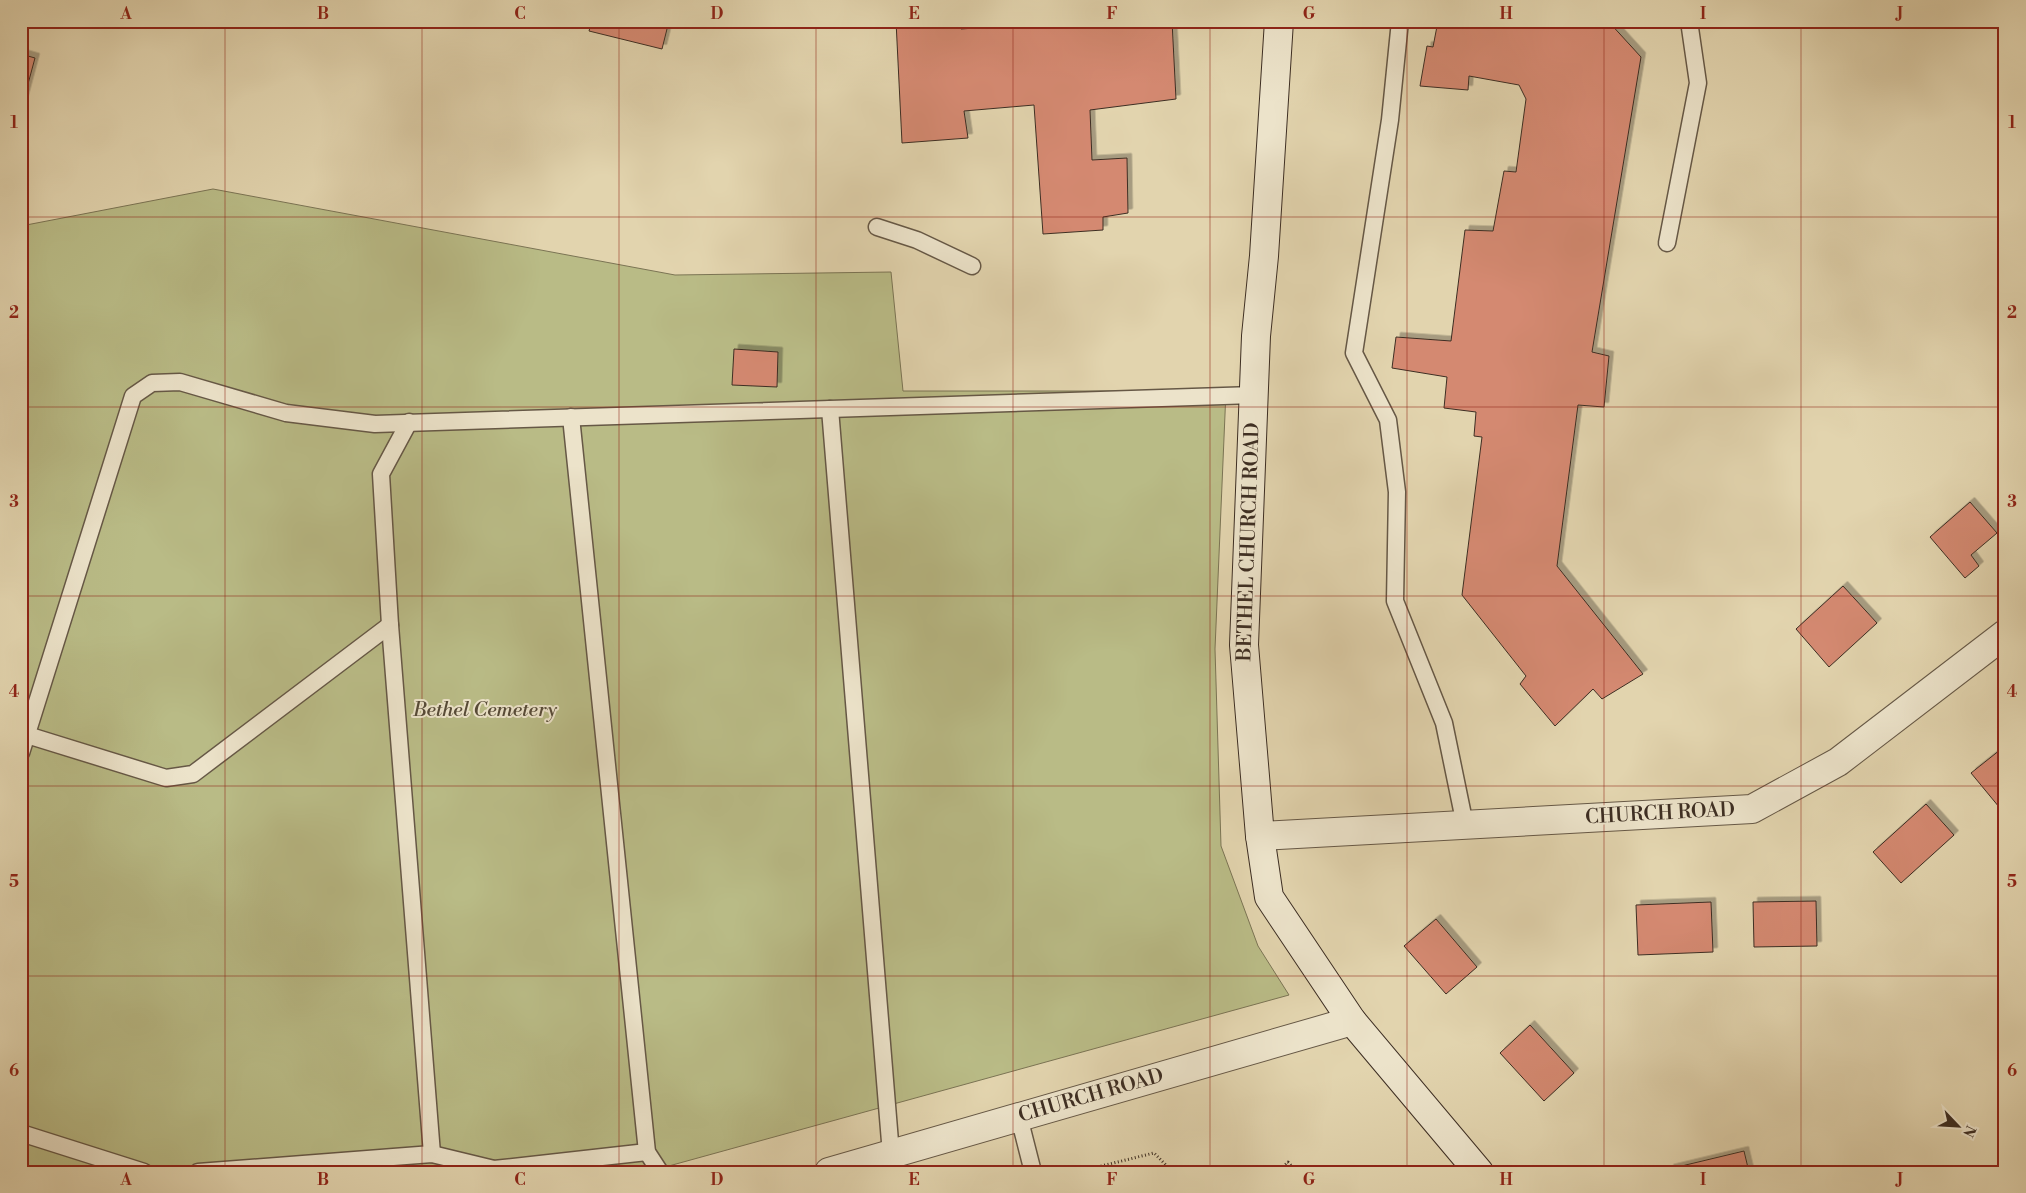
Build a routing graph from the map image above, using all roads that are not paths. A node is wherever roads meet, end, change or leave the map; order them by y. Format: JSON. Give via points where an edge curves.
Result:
{"nodes":[{"id":1,"x":1279,"y":21,"type":"edge"},
{"id":2,"x":1400,"y":21,"type":"edge"},
{"id":3,"x":1689,"y":21,"type":"edge"},
{"id":4,"x":877,"y":228,"type":"dead end"},
{"id":5,"x":1667,"y":243,"type":"dead end"},
{"id":6,"x":972,"y":266,"type":"dead end"},
{"id":7,"x":1254,"y":395,"type":"junction"},
{"id":8,"x":830,"y":409,"type":"junction"},
{"id":9,"x":571,"y":417,"type":"junction"},
{"id":10,"x":409,"y":422,"type":"junction"},
{"id":11,"x":390,"y":625,"type":"junction"},
{"id":12,"x":2005,"y":634,"type":"edge"},
{"id":13,"x":27,"y":735,"type":"junction"},
{"id":14,"x":21,"y":753,"type":"edge"},
{"id":15,"x":1465,"y":824,"type":"junction"},
{"id":16,"x":1260,"y":836,"type":"junction"},
{"id":17,"x":1352,"y":1021,"type":"junction"},
{"id":18,"x":1018,"y":1117,"type":"junction"},
{"id":19,"x":21,"y":1133,"type":"edge"},
{"id":20,"x":647,"y":1152,"type":"junction"},
{"id":21,"x":432,"y":1154,"type":"junction"},
{"id":22,"x":891,"y":1154,"type":"junction"},
{"id":23,"x":144,"y":1172,"type":"edge"},
{"id":24,"x":198,"y":1172,"type":"edge"},
{"id":25,"x":660,"y":1172,"type":"edge"},
{"id":26,"x":830,"y":1172,"type":"edge"},
{"id":27,"x":1033,"y":1172,"type":"edge"},
{"id":28,"x":1479,"y":1172,"type":"edge"}],
"edges":[{"from":1,"to":7,"type":"street","name":"BETHEL CHURCH ROAD"},
{"from":2,"to":15,"type":"lane","via":[[1390,120],[1354,353],[1388,420],[1397,492],[1395,601],[1444,723]]},
{"from":3,"to":5,"type":"lane","via":[[1698,83]]},
{"from":4,"to":6,"type":"lane","via":[[917,240]]},
{"from":7,"to":8,"type":"lane"},
{"from":7,"to":16,"type":"street","name":"BETHEL CHURCH ROAD","via":[[1244,645]]},
{"from":8,"to":9,"type":"lane"},
{"from":8,"to":22,"type":"lane"},
{"from":9,"to":10,"type":"lane"},
{"from":9,"to":20,"type":"lane"},
{"from":10,"to":11,"type":"lane","via":[[381,474]]},
{"from":10,"to":13,"type":"lane","via":[[375,424],[286,413],[180,382],[152,383],[133,396]]},
{"from":11,"to":13,"type":"lane","via":[[192,774],[166,778]]},
{"from":11,"to":21,"type":"lane"},
{"from":12,"to":15,"type":"street","name":"CHURCH ROAD","via":[[1838,762],[1752,809]]},
{"from":13,"to":14,"type":"lane"},
{"from":15,"to":16,"type":"street","name":"CHURCH ROAD"},
{"from":16,"to":17,"type":"street","name":"BETHEL CHURCH ROAD","via":[[1269,897]]},
{"from":17,"to":18,"type":"street","name":"CHURCH ROAD"},
{"from":17,"to":28,"type":"street","name":"BETHEL CHURCH ROAD"},
{"from":18,"to":22,"type":"street","name":"CHURCH ROAD"},
{"from":18,"to":27,"type":"lane"},
{"from":19,"to":23,"type":"lane"},
{"from":20,"to":21,"type":"lane","via":[[494,1169]]},
{"from":20,"to":25,"type":"lane"},
{"from":21,"to":24,"type":"lane"},
{"from":22,"to":26,"type":"street","name":"CHURCH ROAD"}]}
